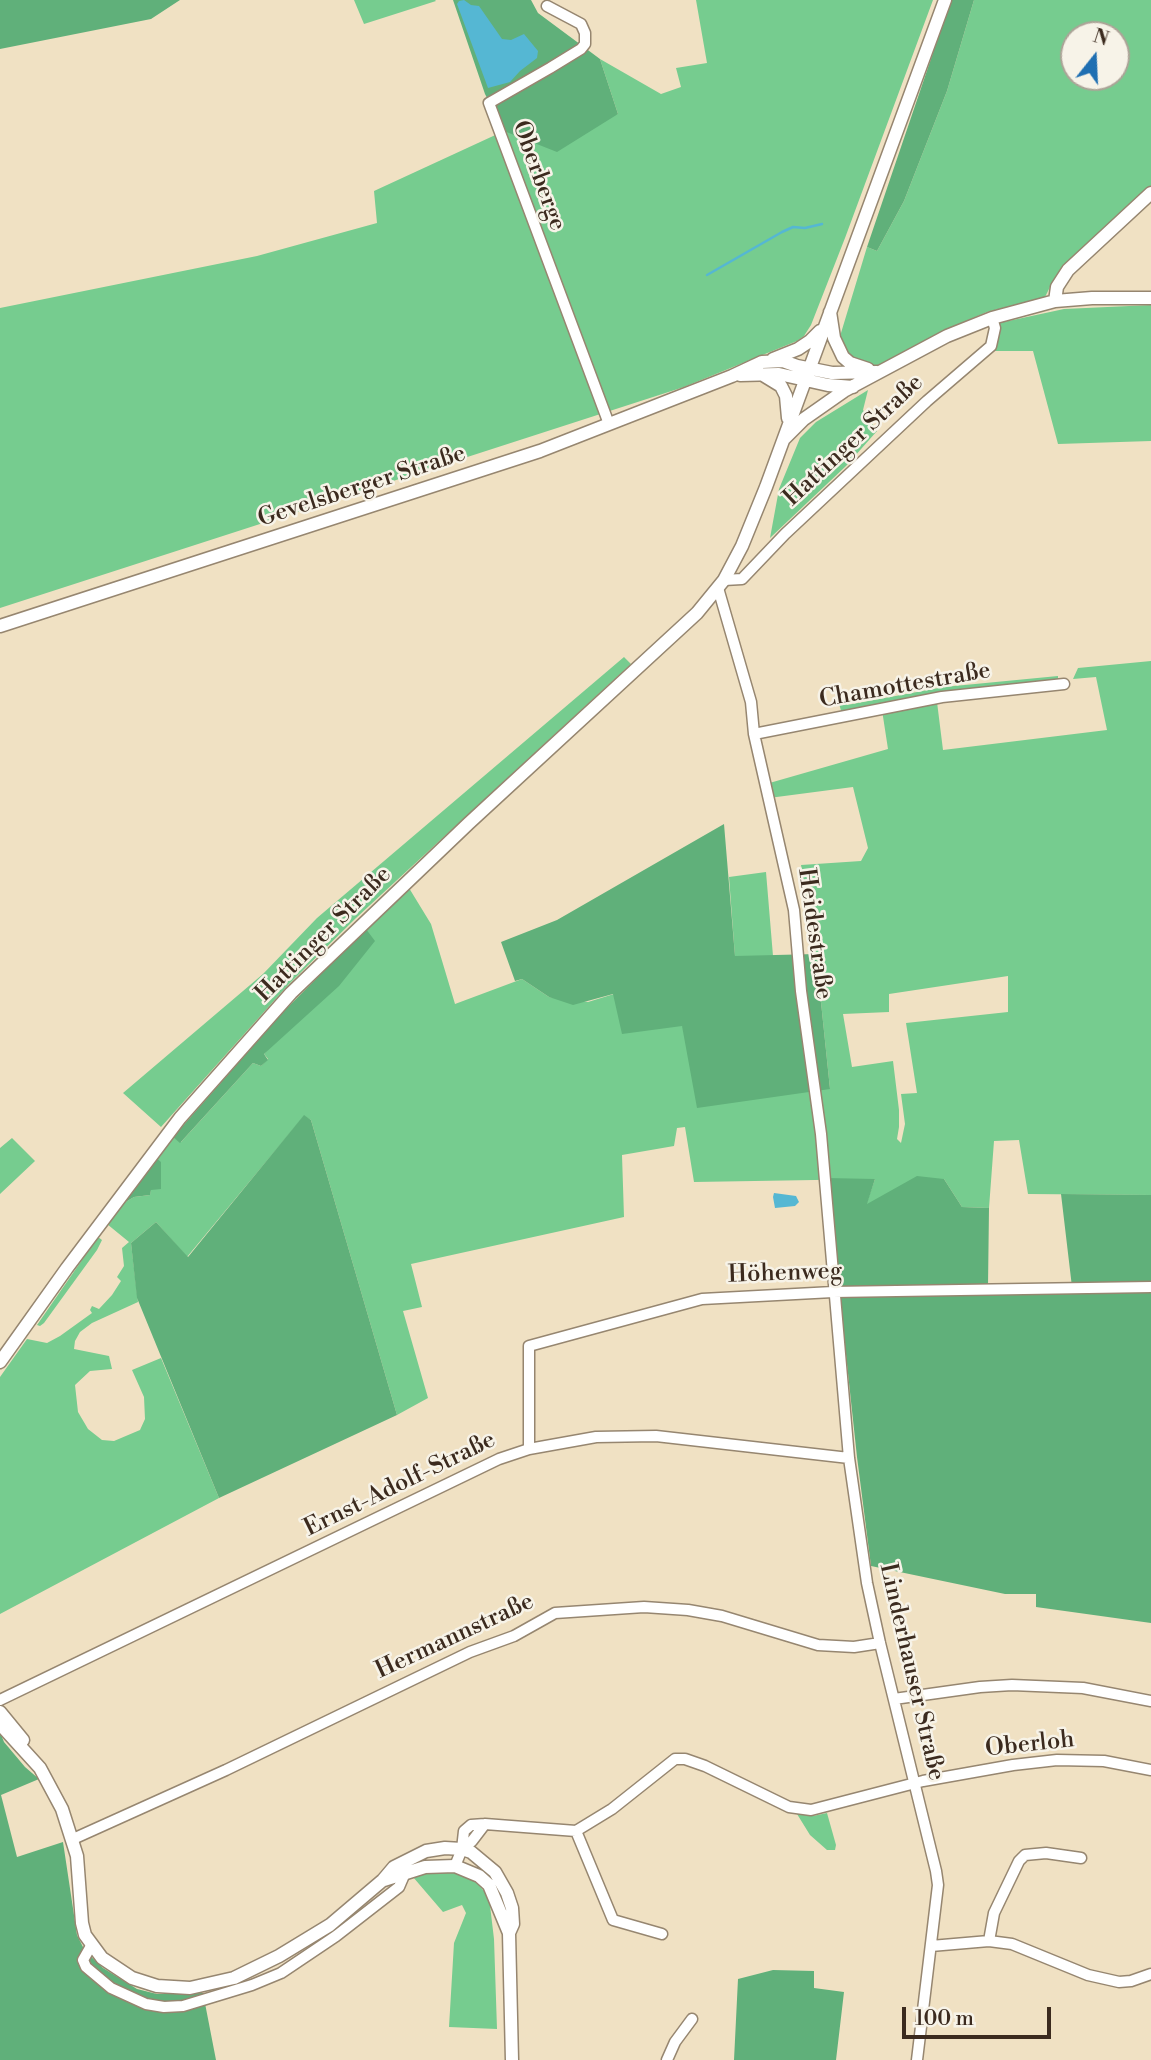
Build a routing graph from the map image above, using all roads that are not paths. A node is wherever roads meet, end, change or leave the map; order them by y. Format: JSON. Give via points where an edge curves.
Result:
{"nodes":[{"id":1,"x":945,"y":0,"type":"edge"},
{"id":2,"x":547,"y":6,"type":"dead end"},
{"id":3,"x":1151,"y":193,"type":"edge"},
{"id":4,"x":1151,"y":299,"type":"edge"},
{"id":5,"x":1055,"y":301,"type":"junction"},
{"id":6,"x":830,"y":312,"type":"junction"},
{"id":7,"x":992,"y":318,"type":"junction"},
{"id":8,"x":825,"y":326,"type":"junction"},
{"id":9,"x":772,"y":360,"type":"junction"},
{"id":10,"x":883,"y":370,"type":"junction"},
{"id":11,"x":759,"y":373,"type":"junction"},
{"id":12,"x":806,"y":375,"type":"junction"},
{"id":13,"x":732,"y":376,"type":"junction"},
{"id":14,"x":853,"y":387,"type":"junction"},
{"id":15,"x":788,"y":423,"type":"junction"},
{"id":16,"x":609,"y":424,"type":"junction"},
{"id":17,"x":782,"y":441,"type":"junction"},
{"id":18,"x":721,"y":584,"type":"junction"},
{"id":19,"x":0,"y":626,"type":"edge"},
{"id":20,"x":1064,"y":684,"type":"dead end"},
{"id":21,"x":754,"y":734,"type":"junction"},
{"id":22,"x":1151,"y":1287,"type":"edge"},
{"id":23,"x":834,"y":1292,"type":"junction"},
{"id":24,"x":0,"y":1362,"type":"edge"},
{"id":25,"x":529,"y":1448,"type":"junction"},
{"id":26,"x":849,"y":1458,"type":"junction"},
{"id":27,"x":880,"y":1643,"type":"junction"},
{"id":28,"x":894,"y":1699,"type":"junction"},
{"id":29,"x":0,"y":1700,"type":"edge"},
{"id":30,"x":1151,"y":1701,"type":"edge"},
{"id":31,"x":0,"y":1712,"type":"edge"},
{"id":32,"x":0,"y":1724,"type":"edge"},
{"id":33,"x":28,"y":1753,"type":"junction"},
{"id":34,"x":1151,"y":1770,"type":"edge"},
{"id":35,"x":914,"y":1785,"type":"junction"},
{"id":36,"x":576,"y":1831,"type":"junction"},
{"id":37,"x":73,"y":1839,"type":"junction"},
{"id":38,"x":462,"y":1849,"type":"junction"},
{"id":39,"x":1081,"y":1858,"type":"dead end"},
{"id":40,"x":455,"y":1866,"type":"junction"},
{"id":41,"x":405,"y":1872,"type":"junction"},
{"id":42,"x":383,"y":1880,"type":"junction"},
{"id":43,"x":509,"y":1933,"type":"junction"},
{"id":44,"x":662,"y":1934,"type":"dead end"},
{"id":45,"x":989,"y":1941,"type":"junction"},
{"id":46,"x":91,"y":1946,"type":"junction"},
{"id":47,"x":931,"y":1946,"type":"junction"},
{"id":48,"x":1151,"y":1974,"type":"edge"},
{"id":49,"x":692,"y":2019,"type":"dead end"},
{"id":50,"x":512,"y":2060,"type":"edge"},
{"id":51,"x":667,"y":2060,"type":"edge"},
{"id":52,"x":917,"y":2060,"type":"edge"}],
"edges":[{"from":1,"to":6,"type":"main road","name":"Hattinger Straße"},
{"from":2,"to":16,"type":"street","name":"Oberberge","via":[[581,24],[585,44],[489,103]]},
{"from":3,"to":5,"type":"main road","via":[[1068,270],[1057,287]]},
{"from":4,"to":5,"type":"main road","name":"Gevelsberger Straße"},
{"from":5,"to":7,"type":"main road","name":"Gevelsberger Straße"},
{"from":6,"to":8,"type":"main road","name":"Hattinger Straße"},
{"from":6,"to":10,"type":"main road","name":"Hattinger Straße","via":[[843,357],[860,368]]},
{"from":7,"to":10,"type":"main road","name":"Gevelsberger Straße"},
{"from":7,"to":18,"type":"street","name":"Hattinger Straße","via":[[995,328],[990,346],[906,420],[742,579]]},
{"from":8,"to":9,"type":"main road","via":[[810,341]]},
{"from":8,"to":12,"type":"main road","name":"Hattinger Straße"},
{"from":9,"to":12,"type":"main road","name":"Gevelsberger Straße"},
{"from":9,"to":13,"type":"main road","name":"Gevelsberger Straße"},
{"from":10,"to":12,"type":"main road","name":"Gevelsberger Straße"},
{"from":10,"to":14,"type":"main road","name":"Gevelsberger Straße"},
{"from":11,"to":12,"type":"main road","name":"Gevelsberger Straße"},
{"from":11,"to":13,"type":"main road","name":"Gevelsberger Straße"},
{"from":11,"to":15,"type":"main road","via":[[781,386]]},
{"from":12,"to":14,"type":"main road","name":"Gevelsberger Straße","via":[[828,385]]},
{"from":12,"to":15,"type":"main road","name":"Hattinger Straße"},
{"from":13,"to":16,"type":"main road","name":"Gevelsberger Straße"},
{"from":14,"to":17,"type":"main road","name":"Gevelsberger Straße","via":[[804,419]]},
{"from":15,"to":17,"type":"main road","name":"Hattinger Straße"},
{"from":16,"to":19,"type":"main road","name":"Gevelsberger Straße","via":[[468,475]]},
{"from":17,"to":18,"type":"main road","name":"Hattinger Straße","via":[[742,546]]},
{"from":18,"to":21,"type":"street","name":"Heidestraße","via":[[751,702]]},
{"from":18,"to":24,"type":"main road","name":"Hattinger Straße","via":[[697,613],[291,993],[180,1118]]},
{"from":20,"to":21,"type":"street","name":"Chamottestraße","via":[[942,697]]},
{"from":21,"to":23,"type":"street","name":"Heidestraße","via":[[794,910],[821,1134]]},
{"from":22,"to":23,"type":"street","name":"Höhenweg"},
{"from":23,"to":25,"type":"street","name":"Höhenweg","via":[[702,1298],[529,1346]]},
{"from":23,"to":26,"type":"street","name":"Linderhauser Straße"},
{"from":25,"to":26,"type":"street","name":"Ernst-Adolf-Straße","via":[[596,1437],[656,1436]]},
{"from":25,"to":29,"type":"street","name":"Ernst-Adolf-Straße"},
{"from":26,"to":27,"type":"street","name":"Linderhauser Straße"},
{"from":27,"to":28,"type":"street","name":"Linderhauser Straße"},
{"from":27,"to":37,"type":"street","name":"Hermannstraße","via":[[818,1645],[688,1609],[555,1613]]},
{"from":28,"to":30,"type":"street","via":[[1031,1685],[1083,1688]]},
{"from":28,"to":35,"type":"street","name":"Linderhauser Straße"},
{"from":31,"to":33,"type":"main road","via":[[26,1743]]},
{"from":32,"to":33,"type":"main road"},
{"from":33,"to":37,"type":"main road","via":[[53,1788]]},
{"from":34,"to":35,"type":"street","name":"Oberloh","via":[[1104,1760],[1057,1760]]},
{"from":35,"to":36,"type":"street","name":"Oberloh","via":[[800,1810],[705,1766],[675,1759]]},
{"from":35,"to":47,"type":"street","name":"Linderhauser Straße","via":[[938,1885]]},
{"from":36,"to":38,"type":"street","via":[[471,1825],[464,1831]]},
{"from":36,"to":44,"type":"street","via":[[613,1920]]},
{"from":37,"to":46,"type":"main road","via":[[82,1923]]},
{"from":38,"to":40,"type":"street"},
{"from":38,"to":42,"type":"main road","via":[[426,1852],[394,1867]]},
{"from":38,"to":43,"type":"main road","via":[[484,1861],[501,1880],[512,1908]]},
{"from":39,"to":45,"type":"street","via":[[1046,1853],[1026,1855],[1019,1861],[994,1913]]},
{"from":40,"to":41,"type":"main road"},
{"from":40,"to":43,"type":"main road","via":[[489,1885]]},
{"from":41,"to":42,"type":"main road"},
{"from":41,"to":46,"type":"street","via":[[399,1887],[281,1973],[183,2006],[146,2004],[111,1988],[83,1961]]},
{"from":42,"to":46,"type":"main road","via":[[304,1942],[258,1967],[207,1985],[174,1988],[142,1982],[118,1970]]},
{"from":43,"to":50,"type":"main road"},
{"from":45,"to":47,"type":"street"},
{"from":45,"to":48,"type":"street","via":[[1012,1944],[1105,1979],[1131,1981]]},
{"from":47,"to":52,"type":"street","name":"Linderhauser Straße"},
{"from":49,"to":51,"type":"street"}]}
